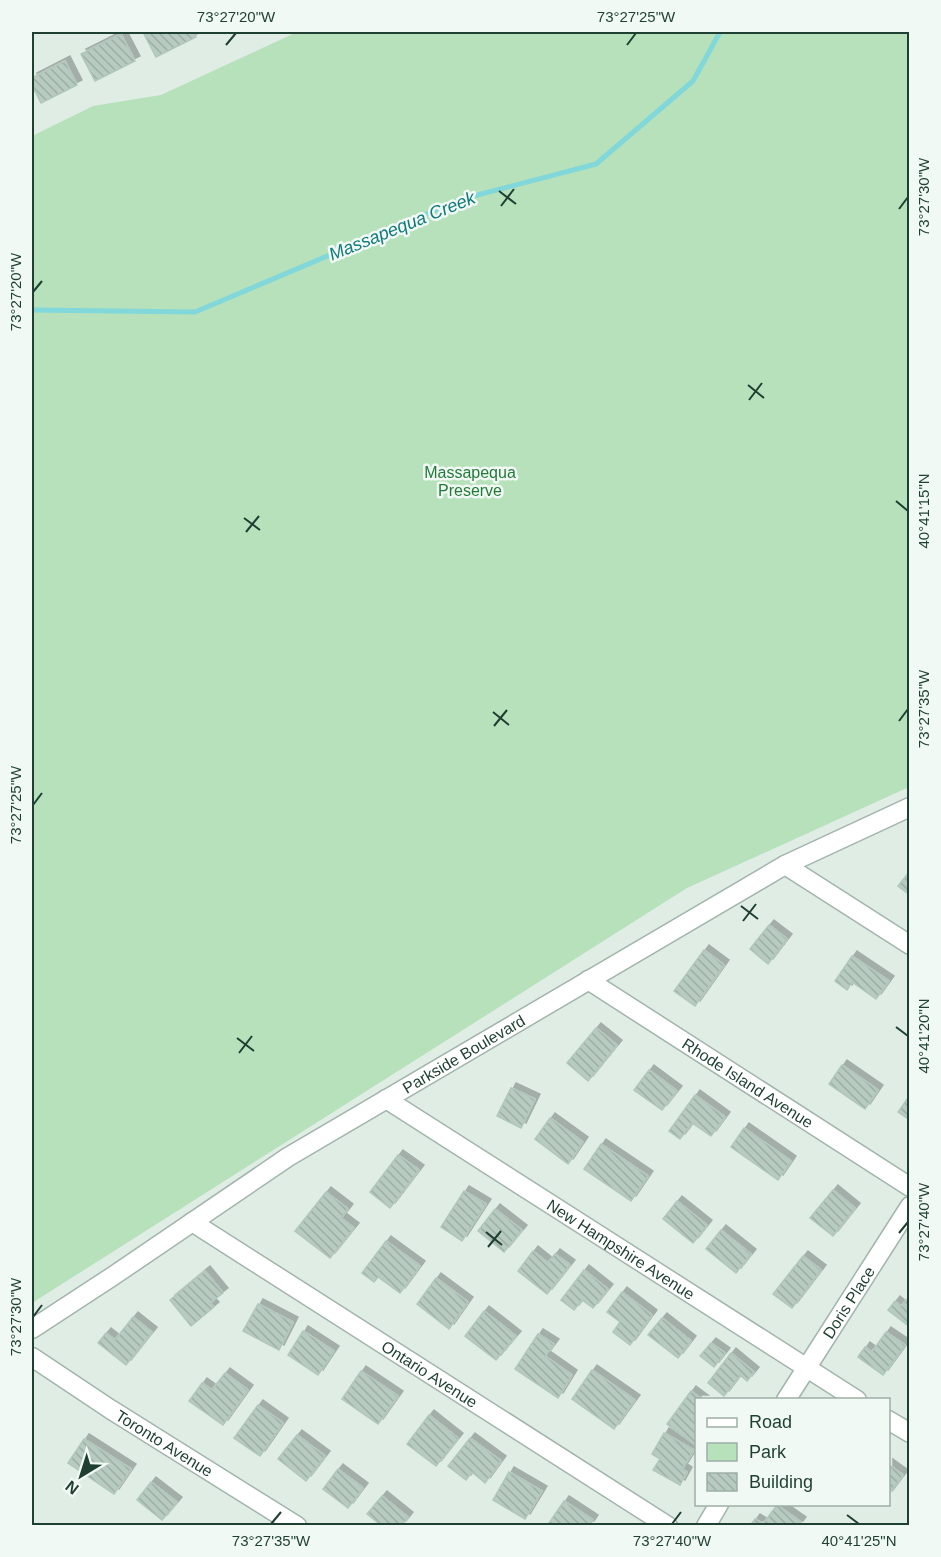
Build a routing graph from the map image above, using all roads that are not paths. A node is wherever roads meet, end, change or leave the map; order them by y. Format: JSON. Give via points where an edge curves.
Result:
{"nodes":[{"id":1,"x":909,"y":807,"type":"edge"},
{"id":2,"x":785,"y":865,"type":"junction"},
{"id":3,"x":909,"y":945,"type":"edge"},
{"id":4,"x":588,"y":980,"type":"junction"},
{"id":5,"x":386,"y":1100,"type":"junction"},
{"id":6,"x":909,"y":1186,"type":"edge"},
{"id":7,"x":909,"y":1206,"type":"edge"},
{"id":8,"x":192,"y":1222,"type":"junction"},
{"id":9,"x":32,"y":1329,"type":"edge"},
{"id":10,"x":32,"y":1357,"type":"edge"},
{"id":11,"x":806,"y":1367,"type":"junction"},
{"id":12,"x":787,"y":1398,"type":"edge"},
{"id":13,"x":854,"y":1398,"type":"edge"},
{"id":14,"x":890,"y":1421,"type":"edge"},
{"id":15,"x":909,"y":1433,"type":"edge"},
{"id":16,"x":718,"y":1506,"type":"edge"},
{"id":17,"x":297,"y":1526,"type":"edge"},
{"id":18,"x":668,"y":1526,"type":"edge"},
{"id":19,"x":706,"y":1526,"type":"edge"}],
"edges":[{"from":1,"to":2,"type":"street","name":"Parkside Boulevard"},
{"from":2,"to":3,"type":"street"},
{"from":2,"to":4,"type":"street","name":"Parkside Boulevard"},
{"from":4,"to":5,"type":"street","name":"Parkside Boulevard"},
{"from":4,"to":6,"type":"street","name":"Rhode Island Avenue"},
{"from":5,"to":8,"type":"street","name":"Parkside Boulevard","via":[[288,1157]]},
{"from":5,"to":11,"type":"street","name":"New Hampshire Avenue"},
{"from":7,"to":11,"type":"street","name":"Doris Place"},
{"from":8,"to":9,"type":"street","name":"Parkside Boulevard"},
{"from":8,"to":18,"type":"street","name":"Ontario Avenue"},
{"from":10,"to":17,"type":"street","name":"Toronto Avenue"},
{"from":11,"to":12,"type":"street","name":"Doris Place"},
{"from":11,"to":13,"type":"street","name":"New Hampshire Avenue"},
{"from":14,"to":15,"type":"street"},
{"from":16,"to":19,"type":"street"}]}
